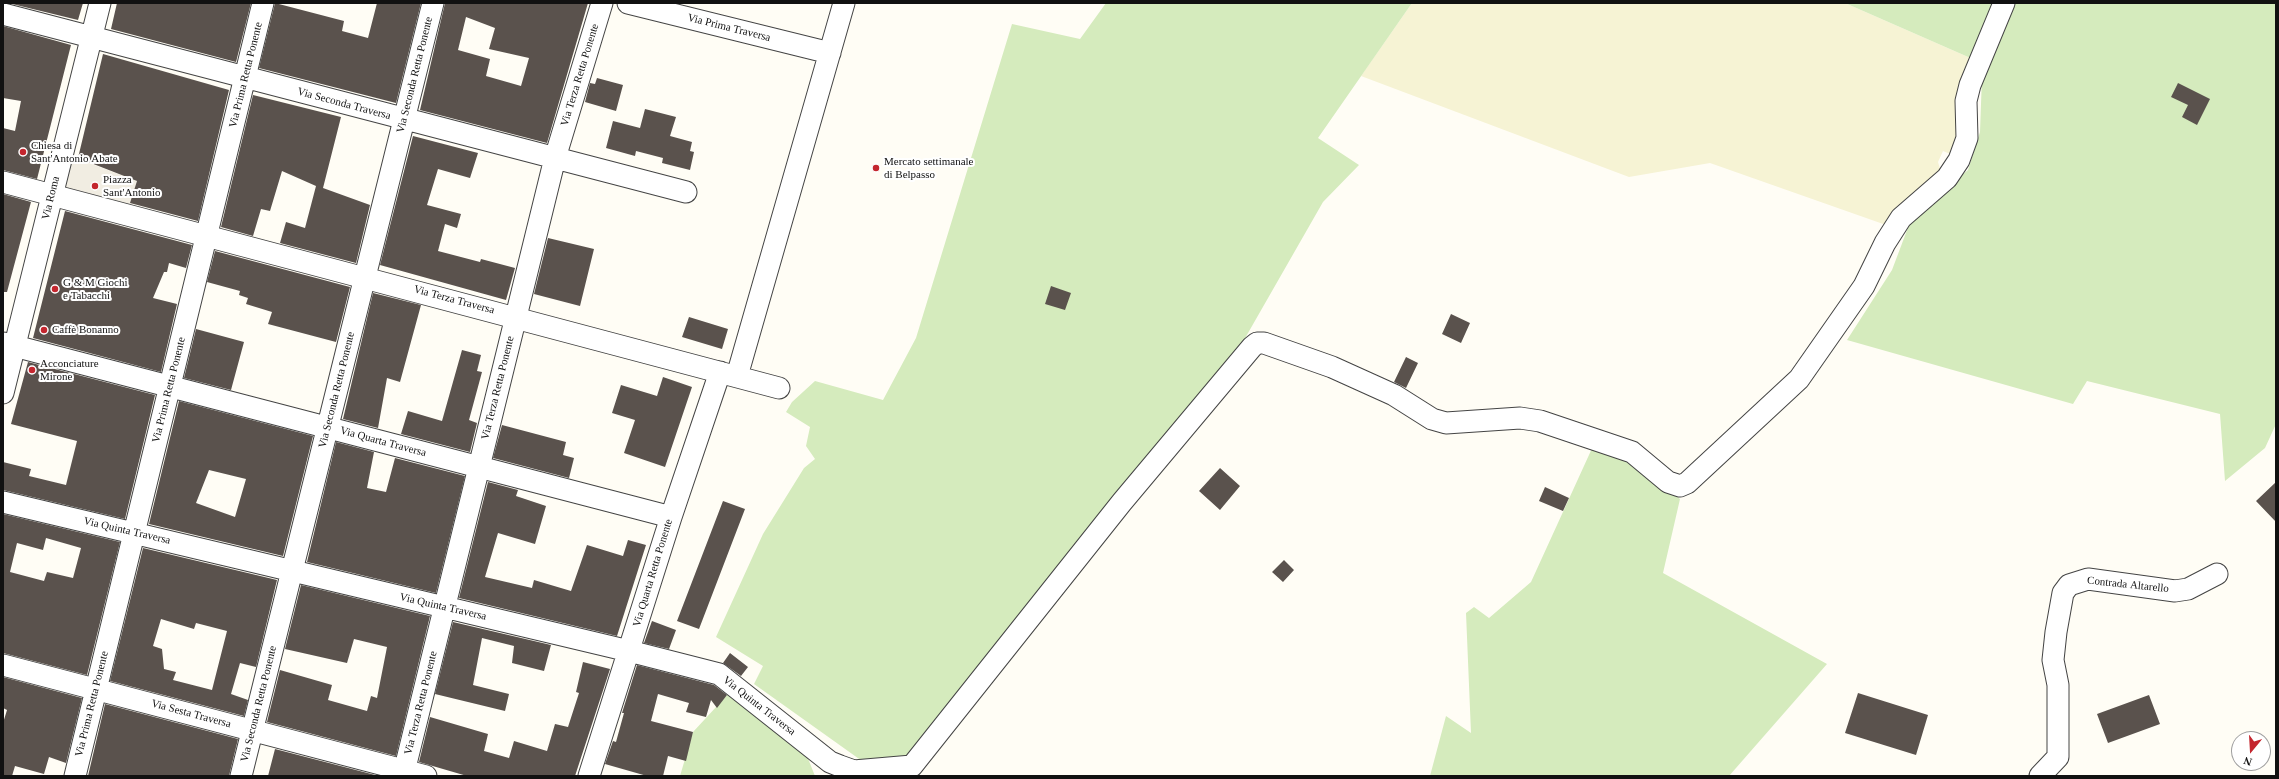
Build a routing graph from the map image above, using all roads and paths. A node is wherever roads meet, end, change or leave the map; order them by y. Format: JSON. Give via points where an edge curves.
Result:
{"nodes":[{"id":1,"x":100,"y":3,"type":"edge"},
{"id":2,"x":263,"y":3,"type":"edge"},
{"id":3,"x":433,"y":3,"type":"edge"},
{"id":4,"x":602,"y":3,"type":"edge"},
{"id":5,"x":628,"y":3,"type":"edge"},
{"id":6,"x":844,"y":3,"type":"edge"},
{"id":7,"x":2004,"y":3,"type":"edge"},
{"id":8,"x":3,"y":14,"type":"edge"},
{"id":9,"x":91,"y":37,"type":"junction"},
{"id":10,"x":830,"y":53,"type":"junction"},
{"id":11,"x":245,"y":78,"type":"junction"},
{"id":12,"x":405,"y":120,"type":"junction"},
{"id":13,"x":555,"y":158,"type":"junction"},
{"id":14,"x":3,"y":182,"type":"edge"},
{"id":15,"x":686,"y":192,"type":"dead end"},
{"id":16,"x":52,"y":196,"type":"junction"},
{"id":17,"x":206,"y":236,"type":"junction"},
{"id":18,"x":366,"y":277,"type":"junction"},
{"id":19,"x":516,"y":317,"type":"junction"},
{"id":20,"x":9,"y":344,"type":"edge"},
{"id":21,"x":729,"y":374,"type":"junction"},
{"id":22,"x":170,"y":386,"type":"junction"},
{"id":23,"x":779,"y":388,"type":"dead end"},
{"id":24,"x":3,"y":393,"type":"edge"},
{"id":25,"x":328,"y":427,"type":"junction"},
{"id":26,"x":479,"y":467,"type":"junction"},
{"id":27,"x":3,"y":502,"type":"edge"},
{"id":28,"x":671,"y":517,"type":"junction"},
{"id":29,"x":134,"y":533,"type":"junction"},
{"id":30,"x":292,"y":571,"type":"junction"},
{"id":31,"x":2217,"y":574,"type":"dead end"},
{"id":32,"x":444,"y":607,"type":"junction"},
{"id":33,"x":629,"y":651,"type":"junction"},
{"id":34,"x":3,"y":665,"type":"edge"},
{"id":35,"x":96,"y":689,"type":"junction"},
{"id":36,"x":252,"y":730,"type":"junction"},
{"id":37,"x":827,"y":769,"type":"edge"},
{"id":38,"x":404,"y":773,"type":"edge"},
{"id":39,"x":75,"y":776,"type":"edge"},
{"id":40,"x":241,"y":776,"type":"edge"},
{"id":41,"x":426,"y":776,"type":"edge"},
{"id":42,"x":589,"y":776,"type":"edge"},
{"id":43,"x":2040,"y":776,"type":"edge"}],
"edges":[{"from":1,"to":9,"type":"street","name":"Via Roma"},
{"from":2,"to":11,"type":"street","name":"Via Prima Retta Ponente"},
{"from":3,"to":12,"type":"street","name":"Via Seconda Retta Ponente"},
{"from":4,"to":13,"type":"street","name":"Via Terza Retta Ponente"},
{"from":5,"to":10,"type":"street","name":"Via Prima Traversa"},
{"from":6,"to":10,"type":"street","name":"Via Quarta Retta Ponente"},
{"from":7,"to":37,"type":"street","name":"Via Quinta Traversa","via":[[1970,85],[1966,101],[1967,138],[1960,160],[1947,178],[1901,218],[1885,243],[1864,286],[1799,379],[1688,483],[1680,486],[1668,482],[1632,452],[1540,421],[1520,418],[1446,423],[1432,419],[1394,395],[1332,367],[1264,343],[1257,343],[1122,502],[912,766],[854,771]]},
{"from":8,"to":9,"type":"street","name":"Via Seconda Traversa"},
{"from":9,"to":11,"type":"street","name":"Via Seconda Traversa"},
{"from":9,"to":16,"type":"street","name":"Via Roma"},
{"from":10,"to":21,"type":"street","name":"Via Quarta Retta Ponente"},
{"from":11,"to":12,"type":"street","name":"Via Seconda Traversa"},
{"from":11,"to":17,"type":"street","name":"Via Prima Retta Ponente"},
{"from":12,"to":13,"type":"street","name":"Via Seconda Traversa"},
{"from":12,"to":18,"type":"street","name":"Via Seconda Retta Ponente"},
{"from":13,"to":15,"type":"street","name":"Via Seconda Traversa"},
{"from":13,"to":19,"type":"street","name":"Via Terza Retta Ponente"},
{"from":14,"to":16,"type":"street"},
{"from":16,"to":17,"type":"street","name":"Via Terza Traversa"},
{"from":16,"to":20,"type":"street","name":"Via Roma"},
{"from":17,"to":18,"type":"street","name":"Via Terza Traversa"},
{"from":17,"to":22,"type":"street","name":"Via Prima Retta Ponente"},
{"from":18,"to":19,"type":"street","name":"Via Terza Traversa"},
{"from":18,"to":25,"type":"street","name":"Via Seconda Retta Ponente"},
{"from":19,"to":21,"type":"street","name":"Via Terza Traversa"},
{"from":19,"to":26,"type":"street","name":"Via Terza Retta Ponente"},
{"from":20,"to":22,"type":"street","name":"Via Quarta Traversa"},
{"from":20,"to":24,"type":"street","name":"Via Roma"},
{"from":21,"to":23,"type":"street","name":"Via Terza Traversa"},
{"from":21,"to":28,"type":"street","name":"Via Quarta Retta Ponente"},
{"from":22,"to":25,"type":"street","name":"Via Quarta Traversa"},
{"from":22,"to":29,"type":"street","name":"Via Prima Retta Ponente"},
{"from":25,"to":26,"type":"street","name":"Via Quarta Traversa"},
{"from":25,"to":30,"type":"street","name":"Via Seconda Retta Ponente"},
{"from":26,"to":28,"type":"street","name":"Via Quarta Traversa"},
{"from":26,"to":32,"type":"street","name":"Via Terza Retta Ponente"},
{"from":27,"to":29,"type":"street","name":"Via Quinta Traversa"},
{"from":28,"to":33,"type":"street","name":"Via Quarta Retta Ponente"},
{"from":29,"to":30,"type":"street","name":"Via Quinta Traversa"},
{"from":29,"to":35,"type":"street","name":"Via Prima Retta Ponente"},
{"from":30,"to":32,"type":"street","name":"Via Quinta Traversa"},
{"from":30,"to":36,"type":"street","name":"Via Seconda Retta Ponente"},
{"from":31,"to":43,"type":"street","name":"Contrada Altarello","via":[[2188,589],[2175,590],[2088,579],[2069,585],[2063,593],[2053,660],[2058,685],[2058,757]]},
{"from":32,"to":33,"type":"street","name":"Via Quinta Traversa"},
{"from":32,"to":38,"type":"street","name":"Via Terza Retta Ponente"},
{"from":33,"to":37,"type":"street","name":"Via Quinta Traversa","via":[[719,674]]},
{"from":33,"to":42,"type":"street","name":"Via Quarta Retta Ponente"},
{"from":34,"to":35,"type":"street","name":"Via Sesta Traversa"},
{"from":35,"to":36,"type":"street","name":"Via Sesta Traversa"},
{"from":35,"to":39,"type":"street","name":"Via Prima Retta Ponente"},
{"from":36,"to":38,"type":"street","name":"Via Sesta Traversa"},
{"from":36,"to":40,"type":"street","name":"Via Seconda Retta Ponente"},
{"from":38,"to":41,"type":"street","name":"Via Sesta Traversa"}]}
